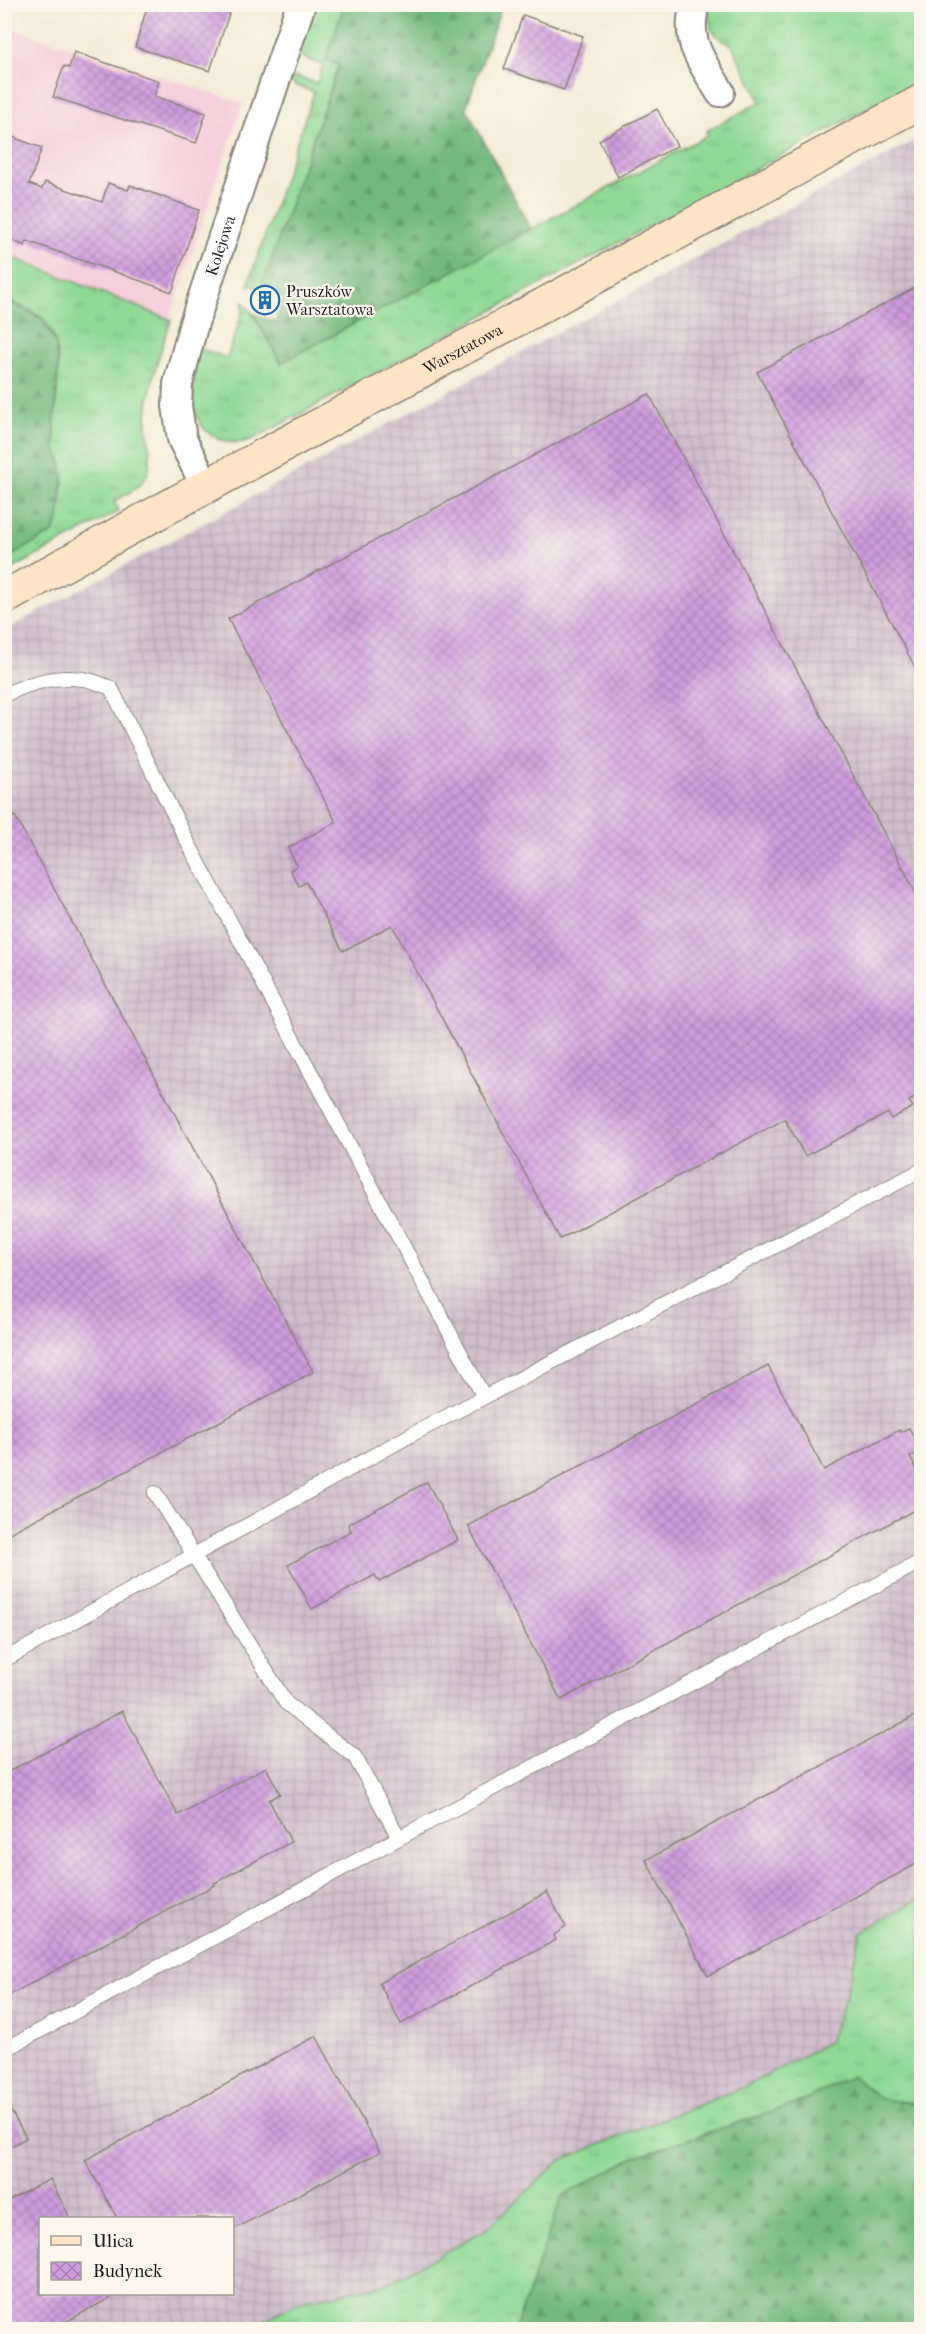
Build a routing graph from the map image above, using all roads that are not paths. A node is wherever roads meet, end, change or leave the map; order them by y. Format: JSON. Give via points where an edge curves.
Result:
{"nodes":[{"id":1,"x":301,"y":4,"type":"edge"},
{"id":2,"x":695,"y":4,"type":"edge"},
{"id":3,"x":720,"y":92,"type":"dead end"},
{"id":4,"x":921,"y":101,"type":"edge"},
{"id":5,"x":206,"y":487,"type":"junction"},
{"id":6,"x":4,"y":598,"type":"edge"},
{"id":7,"x":4,"y":694,"type":"edge"},
{"id":8,"x":921,"y":1170,"type":"edge"},
{"id":9,"x":484,"y":1397,"type":"junction"},
{"id":10,"x":155,"y":1493,"type":"dead end"},
{"id":11,"x":193,"y":1556,"type":"junction"},
{"id":12,"x":921,"y":1561,"type":"edge"},
{"id":13,"x":4,"y":1660,"type":"edge"},
{"id":14,"x":399,"y":1838,"type":"junction"},
{"id":15,"x":4,"y":2050,"type":"edge"}],
"edges":[{"from":1,"to":5,"type":"street","name":"Kolejowa","via":[[194,323],[178,384],[179,426]]},
{"from":2,"to":3,"type":"street","via":[[690,27],[692,39]]},
{"from":4,"to":5,"type":"street","name":"Warsztatowa"},
{"from":5,"to":6,"type":"street","name":"Warsztatowa"},
{"from":7,"to":9,"type":"lane","via":[[29,683],[59,679],[83,679],[111,688],[186,839]]},
{"from":8,"to":9,"type":"lane"},
{"from":9,"to":11,"type":"lane"},
{"from":10,"to":11,"type":"lane"},
{"from":11,"to":13,"type":"lane"},
{"from":11,"to":14,"type":"lane","via":[[286,1703],[355,1757]]},
{"from":12,"to":14,"type":"lane"},
{"from":14,"to":15,"type":"lane"}]}
